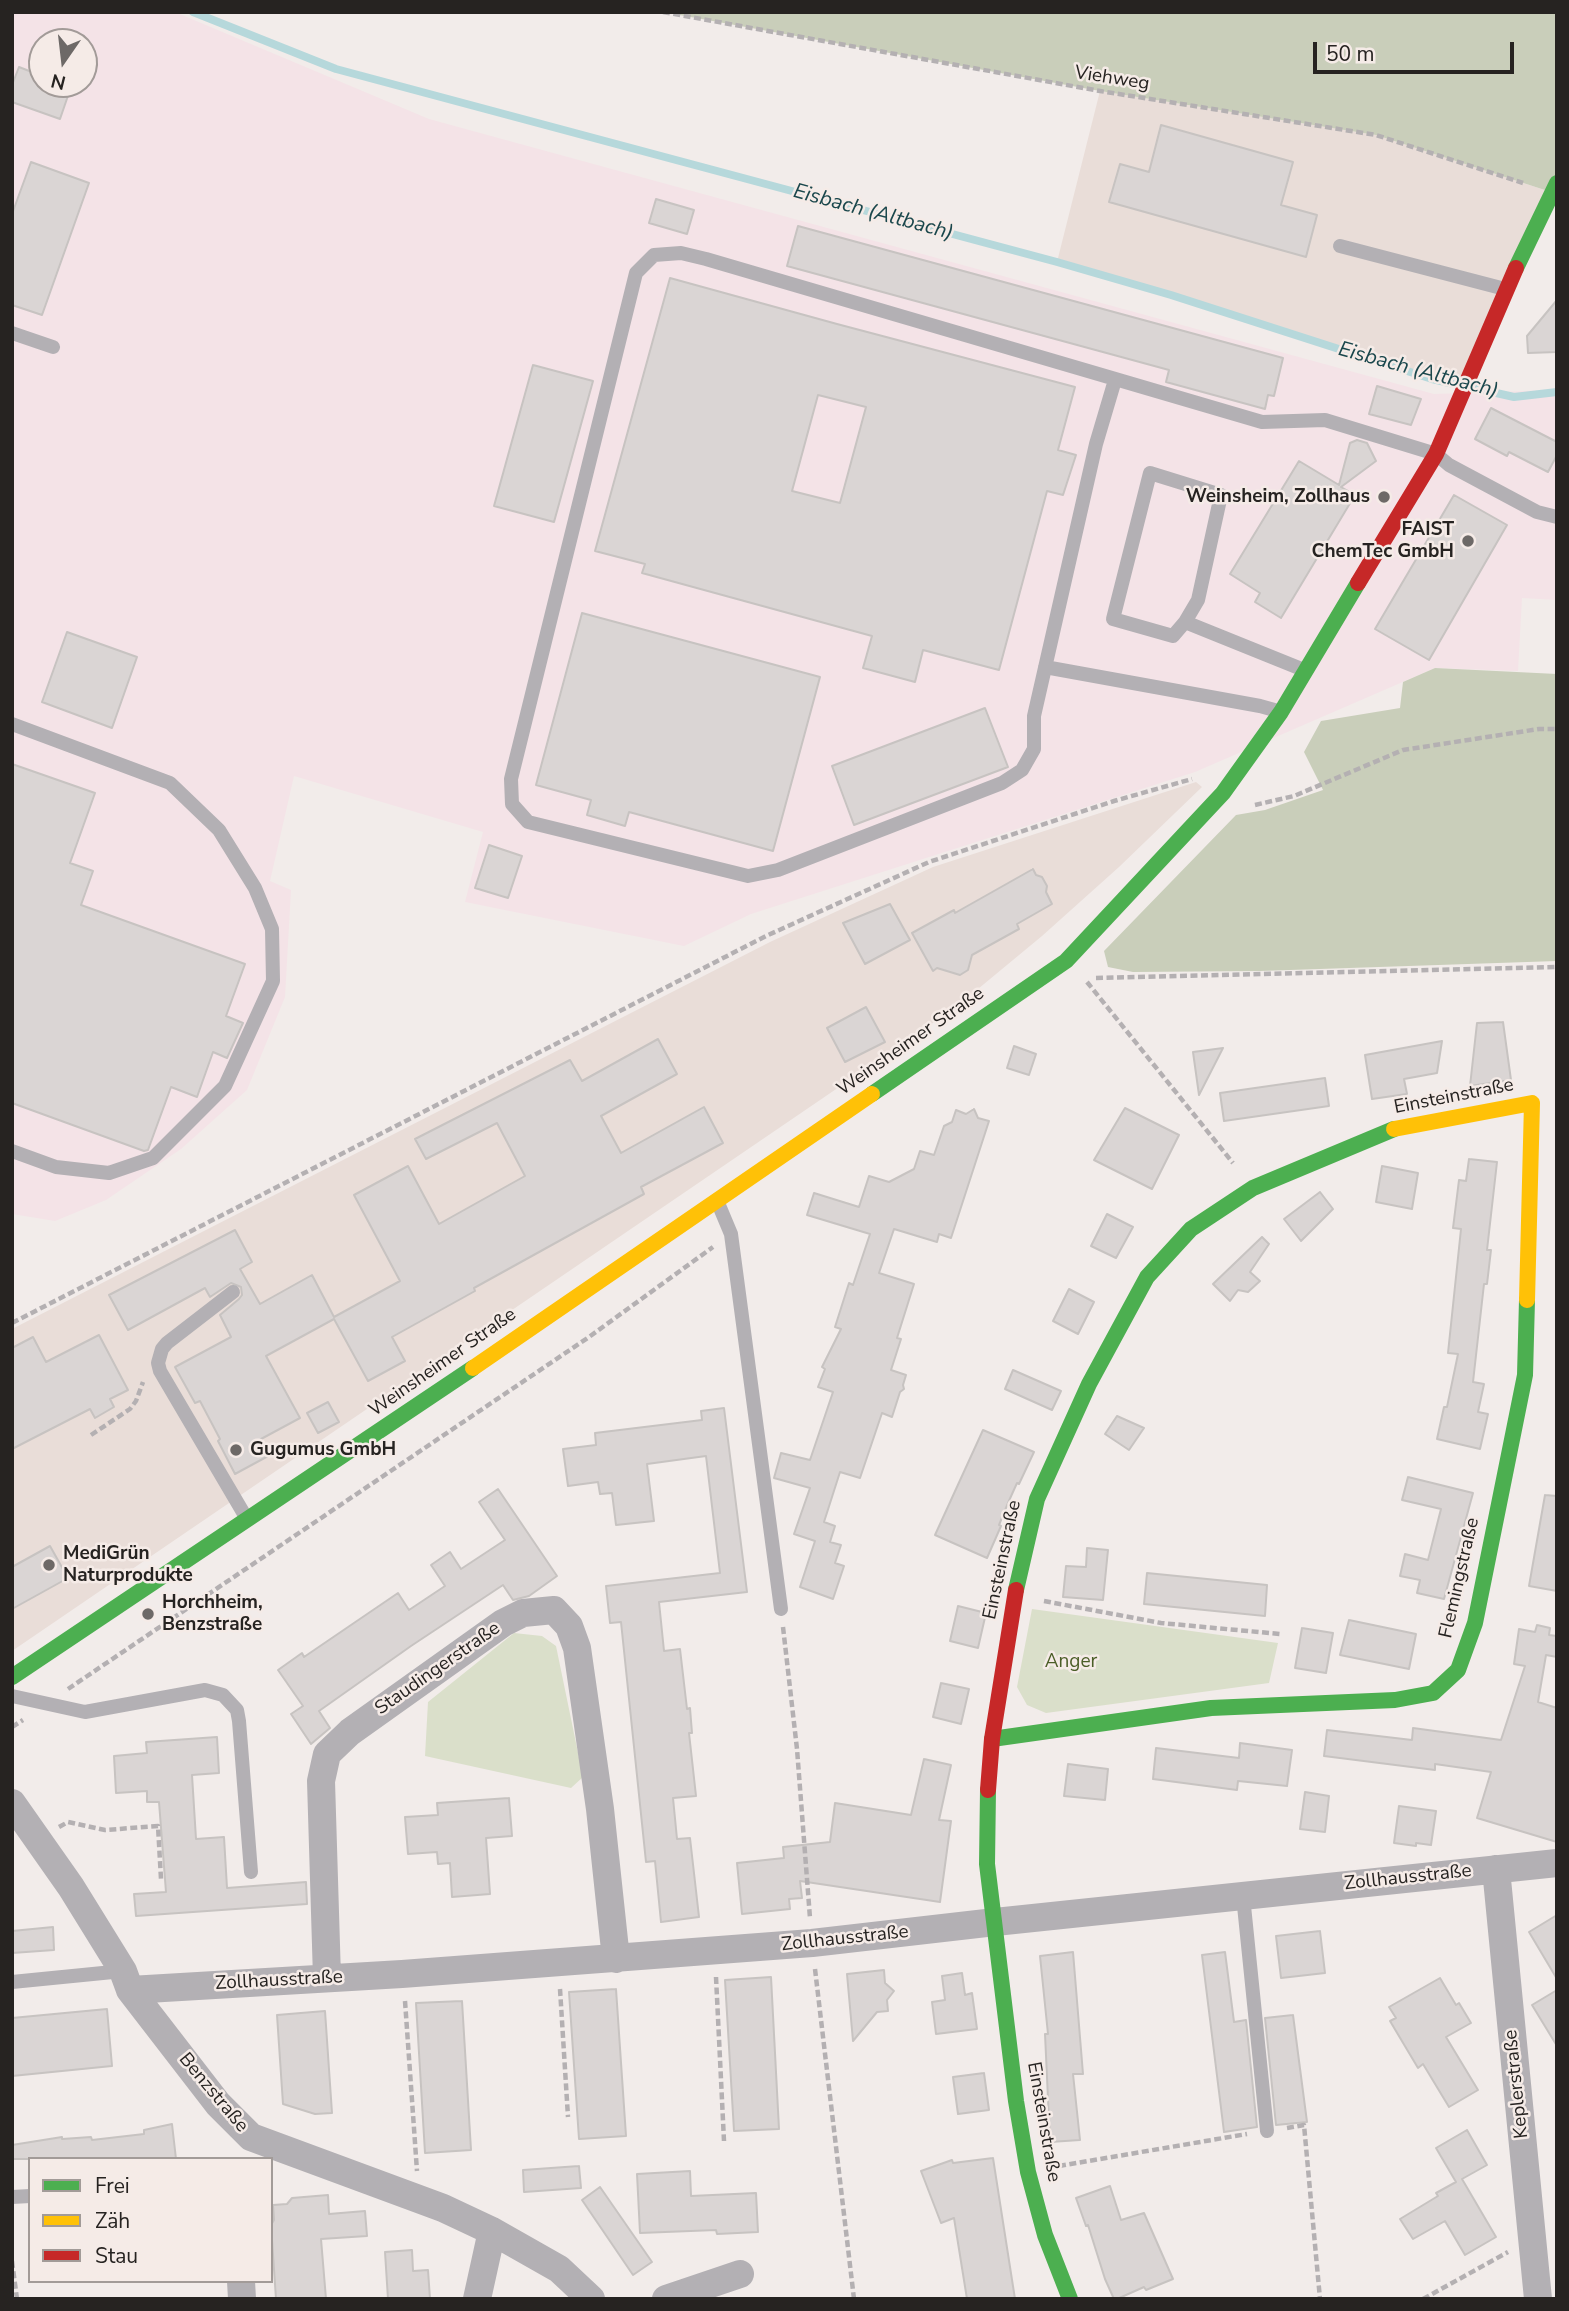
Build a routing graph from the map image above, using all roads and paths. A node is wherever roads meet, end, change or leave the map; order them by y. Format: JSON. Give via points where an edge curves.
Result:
{"nodes":[{"id":1,"x":663,"y":12,"type":"edge"},
{"id":2,"x":1554,"y":188,"type":"edge"},
{"id":3,"x":1340,"y":246,"type":"dead end"},
{"id":4,"x":1506,"y":289,"type":"junction"},
{"id":5,"x":12,"y":334,"type":"edge"},
{"id":6,"x":53,"y":348,"type":"dead end"},
{"id":7,"x":1115,"y":380,"type":"junction"},
{"id":8,"x":1436,"y":454,"type":"junction"},
{"id":9,"x":1557,"y":517,"type":"edge"},
{"id":10,"x":1185,"y":622,"type":"junction"},
{"id":11,"x":1045,"y":667,"type":"junction"},
{"id":12,"x":1305,"y":670,"type":"junction"},
{"id":13,"x":1281,"y":712,"type":"junction"},
{"id":14,"x":12,"y":724,"type":"edge"},
{"id":15,"x":1557,"y":729,"type":"edge"},
{"id":16,"x":1223,"y":793,"type":"junction"},
{"id":17,"x":1557,"y":967,"type":"edge"},
{"id":18,"x":1532,"y":1103,"type":"joint"},
{"id":19,"x":12,"y":1152,"type":"edge"},
{"id":20,"x":1254,"y":1188,"type":"junction"},
{"id":21,"x":717,"y":1202,"type":"junction"},
{"id":22,"x":233,"y":1292,"type":"dead end"},
{"id":23,"x":12,"y":1323,"type":"edge"},
{"id":24,"x":158,"y":1363,"type":"junction"},
{"id":25,"x":91,"y":1435,"type":"dead end"},
{"id":26,"x":248,"y":1521,"type":"junction"},
{"id":27,"x":1015,"y":1595,"type":"junction"},
{"id":28,"x":781,"y":1609,"type":"dead end"},
{"id":29,"x":1280,"y":1634,"type":"dead end"},
{"id":30,"x":12,"y":1678,"type":"edge"},
{"id":31,"x":12,"y":1696,"type":"edge"},
{"id":32,"x":992,"y":1739,"type":"junction"},
{"id":33,"x":12,"y":1803,"type":"edge"},
{"id":34,"x":37,"y":1839,"type":"junction"},
{"id":35,"x":1557,"y":1863,"type":"edge"},
{"id":36,"x":1496,"y":1869,"type":"junction"},
{"id":37,"x":251,"y":1872,"type":"dead end"},
{"id":38,"x":161,"y":1879,"type":"dead end"},
{"id":39,"x":1243,"y":1896,"type":"junction"},
{"id":40,"x":995,"y":1922,"type":"junction"},
{"id":41,"x":715,"y":1951,"type":"junction"},
{"id":42,"x":616,"y":1959,"type":"junction"},
{"id":43,"x":558,"y":1962,"type":"junction"},
{"id":44,"x":402,"y":1973,"type":"junction"},
{"id":45,"x":327,"y":1978,"type":"junction"},
{"id":46,"x":127,"y":1981,"type":"junction"},
{"id":47,"x":12,"y":1982,"type":"edge"},
{"id":48,"x":568,"y":2118,"type":"dead end"},
{"id":49,"x":1267,"y":2131,"type":"junction"},
{"id":50,"x":724,"y":2141,"type":"dead end"},
{"id":51,"x":250,"y":2148,"type":"edge"},
{"id":52,"x":1028,"y":2172,"type":"junction"},
{"id":53,"x":419,"y":2199,"type":"junction"},
{"id":54,"x":492,"y":2231,"type":"junction"},
{"id":55,"x":1532,"y":2239,"type":"junction"},
{"id":56,"x":12,"y":2261,"type":"edge"},
{"id":57,"x":740,"y":2274,"type":"dead end"},
{"id":58,"x":17,"y":2299,"type":"edge"},
{"id":59,"x":477,"y":2299,"type":"edge"},
{"id":60,"x":592,"y":2299,"type":"edge"},
{"id":61,"x":666,"y":2299,"type":"edge"},
{"id":62,"x":1070,"y":2299,"type":"edge"},
{"id":63,"x":1320,"y":2299,"type":"edge"},
{"id":64,"x":1423,"y":2299,"type":"edge"},
{"id":65,"x":1538,"y":2299,"type":"edge"}],
"edges":[{"from":1,"to":2,"type":"path","name":"Viehweg","via":[[1100,91],[1376,135]]},
{"from":2,"to":4,"type":"street","name":"Weinsheimer Straße"},
{"from":3,"to":4,"type":"lane"},
{"from":4,"to":8,"type":"street","name":"Weinsheimer Straße"},
{"from":5,"to":6,"type":"lane"},
{"from":7,"to":8,"type":"lane","via":[[1262,422],[1325,420]]},
{"from":7,"to":11,"type":"lane"},
{"from":7,"to":11,"type":"lane","via":[[706,259],[681,253],[654,255],[636,273],[511,779],[512,804],[528,822],[748,876],[778,870],[1002,783],[1022,770],[1034,749],[1034,716]]},
{"from":8,"to":9,"type":"lane","via":[[1537,512]]},
{"from":8,"to":12,"type":"street","name":"Weinsheimer Straße"},
{"from":10,"to":10,"type":"lane","via":[[1198,600],[1221,495],[1150,473],[1114,619],[1173,636]]},
{"from":10,"to":12,"type":"lane"},
{"from":11,"to":13,"type":"lane"},
{"from":12,"to":13,"type":"street","name":"Weinsheimer Straße"},
{"from":13,"to":16,"type":"street","name":"Weinsheimer Straße"},
{"from":14,"to":19,"type":"lane","via":[[170,783],[219,830],[255,888],[272,929],[273,981],[225,1086],[153,1157],[109,1173],[56,1167]]},
{"from":15,"to":16,"type":"path","via":[[1403,750],[1294,796],[1253,805]]},
{"from":16,"to":21,"type":"street","name":"Weinsheimer Straße","via":[[1066,961]]},
{"from":16,"to":23,"type":"path","via":[[1192,779],[929,862],[766,936]]},
{"from":17,"to":20,"type":"path","via":[[1084,978]]},
{"from":18,"to":20,"type":"street","name":"Einsteinstraße","via":[[1395,1129]]},
{"from":18,"to":32,"type":"street","name":"Flemingstraße","via":[[1525,1375],[1475,1623],[1458,1670],[1433,1693],[1395,1700],[1211,1708]]},
{"from":20,"to":27,"type":"street","name":"Einsteinstraße","via":[[1191,1229],[1147,1277],[1089,1384],[1037,1499]]},
{"from":21,"to":26,"type":"street","name":"Weinsheimer Straße"},
{"from":21,"to":28,"type":"lane","via":[[731,1234]]},
{"from":22,"to":24,"type":"lane","via":[[167,1343]]},
{"from":24,"to":25,"type":"path","via":[[144,1377],[130,1409]]},
{"from":24,"to":26,"type":"lane"},
{"from":26,"to":30,"type":"street","name":"Weinsheimer Straße"},
{"from":27,"to":29,"type":"path","via":[[1161,1623]]},
{"from":27,"to":32,"type":"street","name":"Einsteinstraße"},
{"from":31,"to":37,"type":"lane","via":[[85,1712],[205,1690],[223,1695],[237,1710],[239,1721]]},
{"from":32,"to":40,"type":"street","name":"Einsteinstraße","via":[[986,1811],[989,1894]]},
{"from":33,"to":34,"type":"street","name":"Benzstraße"},
{"from":34,"to":38,"type":"path","via":[[68,1822],[105,1829],[158,1826]]},
{"from":34,"to":46,"type":"street","name":"Benzstraße"},
{"from":35,"to":36,"type":"street","name":"Zollhausstraße"},
{"from":36,"to":39,"type":"street","name":"Zollhausstraße"},
{"from":36,"to":55,"type":"street","name":"Keplerstraße"},
{"from":39,"to":40,"type":"street","name":"Zollhausstraße"},
{"from":39,"to":49,"type":"lane"},
{"from":40,"to":41,"type":"street","name":"Zollhausstraße"},
{"from":40,"to":52,"type":"street","name":"Einsteinstraße"},
{"from":41,"to":42,"type":"street","name":"Zollhausstraße"},
{"from":41,"to":50,"type":"path"},
{"from":42,"to":43,"type":"street","name":"Zollhausstraße"},
{"from":42,"to":45,"type":"street","name":"Staudingerstraße","via":[[577,1647],[569,1626],[554,1610],[523,1613],[503,1623],[350,1732],[327,1754],[321,1781]]},
{"from":43,"to":44,"type":"street","name":"Zollhausstraße"},
{"from":43,"to":48,"type":"path"},
{"from":44,"to":45,"type":"street","name":"Zollhausstraße"},
{"from":44,"to":53,"type":"path"},
{"from":45,"to":46,"type":"street","name":"Zollhausstraße"},
{"from":46,"to":47,"type":"lane"},
{"from":46,"to":51,"type":"street","name":"Benzstraße"},
{"from":49,"to":52,"type":"path"},
{"from":49,"to":63,"type":"path","via":[[1304,2125]]},
{"from":51,"to":53,"type":"street","name":"Benzstraße"},
{"from":52,"to":62,"type":"street","name":"Einsteinstraße","via":[[1045,2235]]},
{"from":53,"to":54,"type":"street","name":"Benzstraße"},
{"from":54,"to":59,"type":"street"},
{"from":54,"to":60,"type":"street","name":"Benzstraße","via":[[559,2270]]},
{"from":55,"to":64,"type":"path"},
{"from":55,"to":65,"type":"street","name":"Keplerstraße"},
{"from":56,"to":58,"type":"path"},
{"from":57,"to":61,"type":"street"}]}
